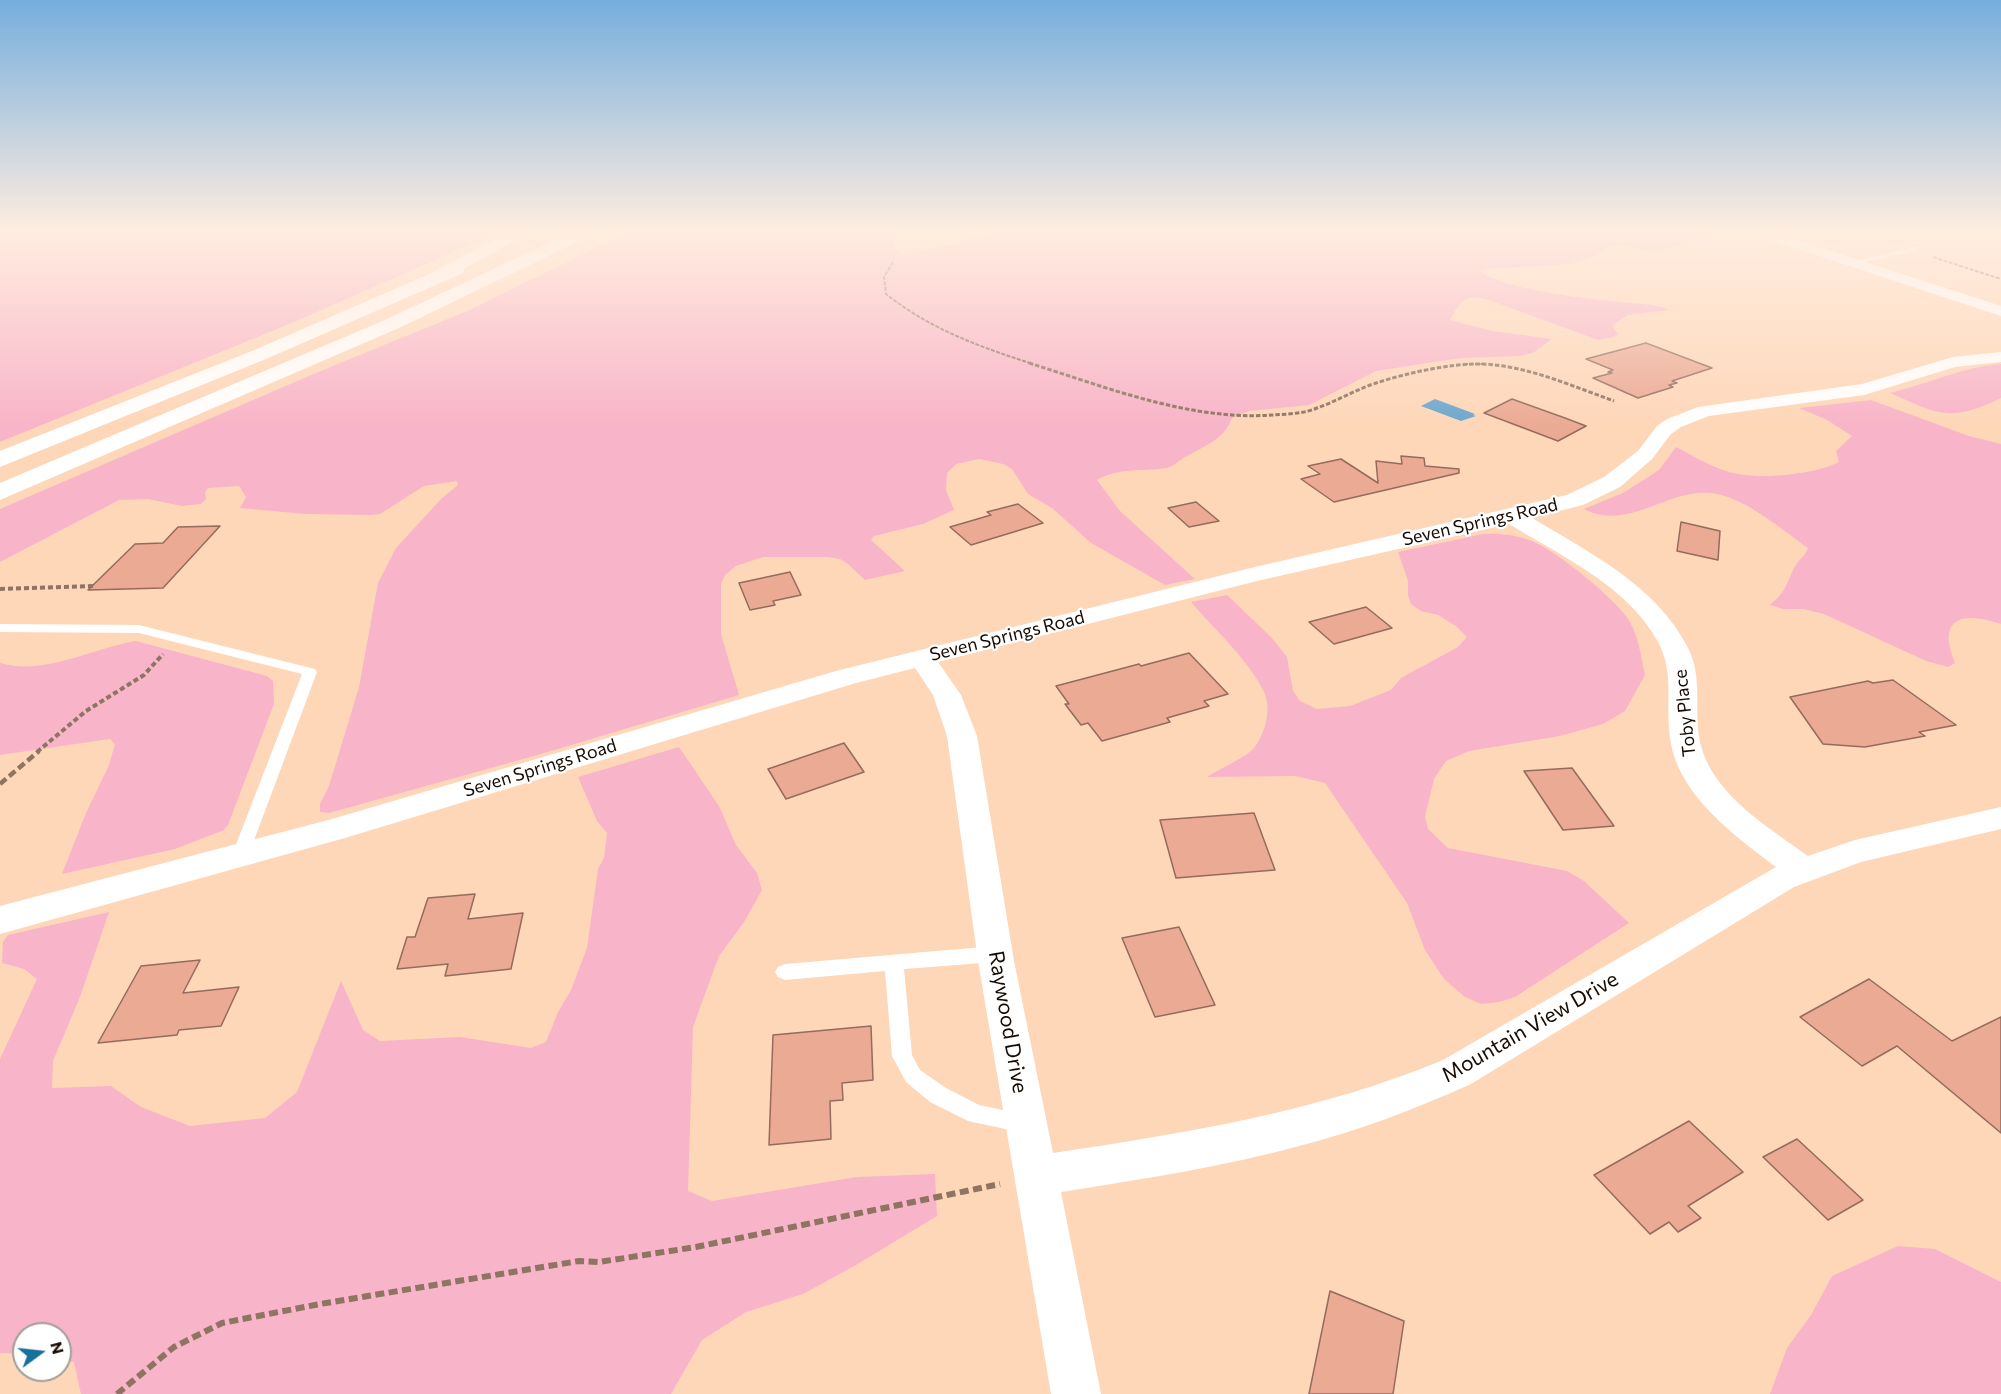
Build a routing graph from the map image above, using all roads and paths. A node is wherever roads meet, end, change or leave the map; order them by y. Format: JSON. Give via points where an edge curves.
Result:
{"nodes":[{"id":1,"x":396,"y":296,"type":"edge"},
{"id":2,"x":449,"y":296,"type":"edge"},
{"id":3,"x":888,"y":296,"type":"edge"},
{"id":4,"x":1956,"y":296,"type":"edge"},
{"id":5,"x":2001,"y":311,"type":"edge"},
{"id":6,"x":2001,"y":357,"type":"edge"},
{"id":7,"x":1614,"y":401,"type":"dead end"},
{"id":8,"x":0,"y":460,"type":"edge"},
{"id":9,"x":0,"y":492,"type":"edge"},
{"id":10,"x":1513,"y":516,"type":"junction"},
{"id":11,"x":93,"y":586,"type":"dead end"},
{"id":12,"x":0,"y":589,"type":"edge"},
{"id":13,"x":0,"y":628,"type":"edge"},
{"id":14,"x":177,"y":638,"type":"junction"},
{"id":15,"x":922,"y":658,"type":"junction"},
{"id":16,"x":0,"y":784,"type":"edge"},
{"id":17,"x":1992,"y":827,"type":"edge"},
{"id":18,"x":241,"y":855,"type":"junction"},
{"id":19,"x":1803,"y":870,"type":"junction"},
{"id":20,"x":0,"y":920,"type":"edge"},
{"id":21,"x":995,"y":954,"type":"junction"},
{"id":22,"x":894,"y":963,"type":"junction"},
{"id":23,"x":785,"y":972,"type":"dead end"},
{"id":24,"x":1027,"y":1124,"type":"junction"},
{"id":25,"x":1036,"y":1176,"type":"junction"},
{"id":26,"x":117,"y":1394,"type":"edge"},
{"id":27,"x":1076,"y":1394,"type":"edge"}],
"edges":[{"from":1,"to":8,"type":"highway"},
{"from":2,"to":9,"type":"highway","via":[[278,374]]},
{"from":3,"to":7,"type":"path","via":[[936,326],[1016,359],[1126,393],[1224,414],[1302,412],[1368,386],[1479,363],[1506,365]]},
{"from":4,"to":5,"type":"street"},
{"from":6,"to":10,"type":"street","name":"Seven Springs Road","via":[[1953,362],[1864,389],[1740,405],[1689,417],[1660,433],[1645,454],[1612,482],[1575,500]]},
{"from":10,"to":15,"type":"street","name":"Seven Springs Road","via":[[1255,574]]},
{"from":10,"to":19,"type":"street","name":"Toby Place","via":[[1605,574],[1659,621],[1679,656],[1685,744],[1691,766],[1722,804]]},
{"from":11,"to":12,"type":"path"},
{"from":13,"to":14,"type":"lane","via":[[127,627]]},
{"from":14,"to":16,"type":"path","via":[[144,675],[86,711]]},
{"from":14,"to":18,"type":"lane","via":[[310,672]]},
{"from":15,"to":18,"type":"street","name":"Seven Springs Road"},
{"from":15,"to":21,"type":"street","name":"Raywood Drive","via":[[947,695],[962,735]]},
{"from":17,"to":19,"type":"street","name":"Mountain View Drive","via":[[1855,852]]},
{"from":18,"to":20,"type":"street","name":"Seven Springs Road"},
{"from":19,"to":25,"type":"street","name":"Mountain View Drive","via":[[1782,878],[1457,1072],[1412,1094],[1365,1111],[1234,1144]]},
{"from":21,"to":22,"type":"lane"},
{"from":21,"to":24,"type":"street","name":"Raywood Drive"},
{"from":22,"to":23,"type":"lane"},
{"from":22,"to":24,"type":"lane","via":[[902,1056],[913,1076],[938,1095],[976,1114]]},
{"from":24,"to":25,"type":"street","name":"Raywood Drive"},
{"from":25,"to":26,"type":"path","via":[[696,1247],[600,1262],[579,1261],[222,1323],[174,1347]]},
{"from":25,"to":27,"type":"street","name":"Raywood Drive"}]}
